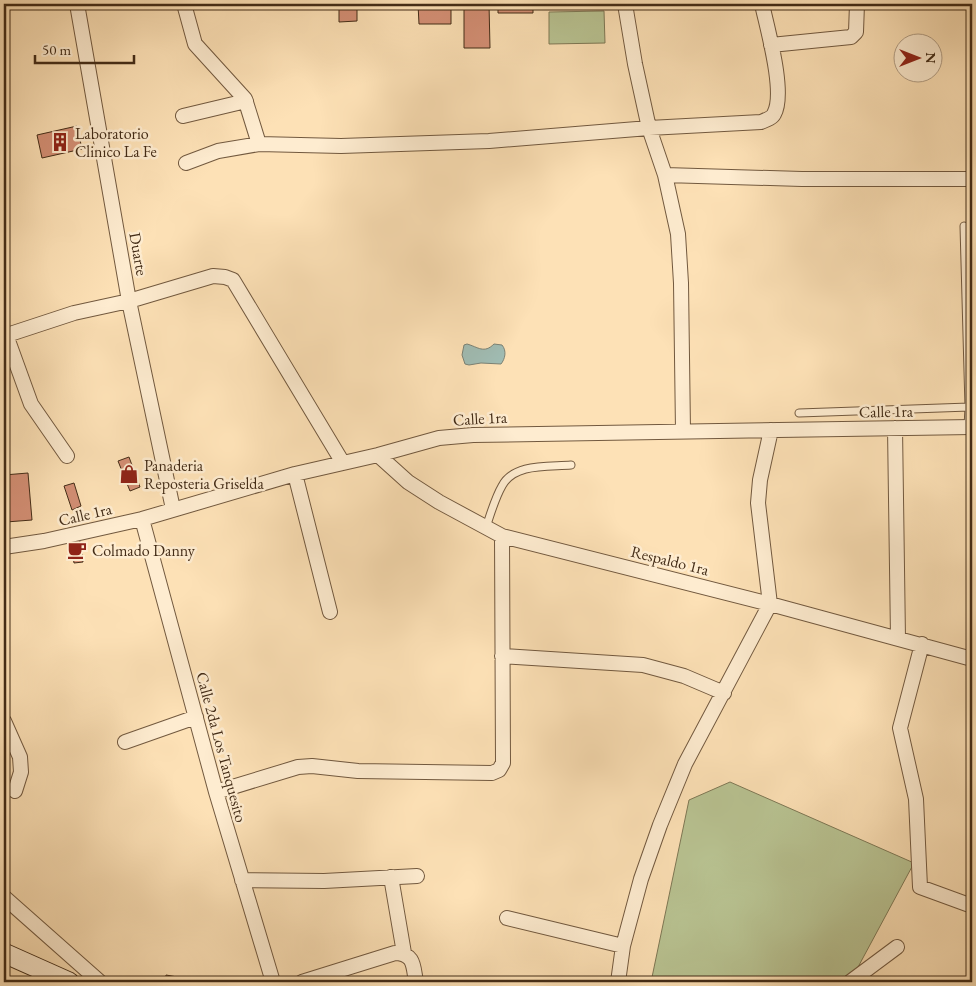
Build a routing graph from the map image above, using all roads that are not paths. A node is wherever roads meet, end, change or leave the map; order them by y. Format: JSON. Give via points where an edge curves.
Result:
{"nodes":[{"id":1,"x":77,"y":4,"type":"edge"},
{"id":2,"x":184,"y":4,"type":"edge"},
{"id":3,"x":625,"y":4,"type":"edge"},
{"id":4,"x":762,"y":4,"type":"edge"},
{"id":5,"x":857,"y":4,"type":"edge"},
{"id":6,"x":771,"y":45,"type":"junction"},
{"id":7,"x":246,"y":101,"type":"junction"},
{"id":8,"x":183,"y":116,"type":"dead end"},
{"id":9,"x":649,"y":128,"type":"junction"},
{"id":10,"x":258,"y":144,"type":"junction"},
{"id":11,"x":186,"y":163,"type":"dead end"},
{"id":12,"x":665,"y":175,"type":"junction"},
{"id":13,"x":972,"y":179,"type":"edge"},
{"id":14,"x":964,"y":226,"type":"dead end"},
{"id":15,"x":129,"y":301,"type":"junction"},
{"id":16,"x":5,"y":336,"type":"edge"},
{"id":17,"x":969,"y":407,"type":"junction"},
{"id":18,"x":799,"y":413,"type":"dead end"},
{"id":19,"x":970,"y":427,"type":"edge"},
{"id":20,"x":895,"y":428,"type":"junction"},
{"id":21,"x":771,"y":430,"type":"junction"},
{"id":22,"x":683,"y":431,"type":"junction"},
{"id":23,"x":378,"y":455,"type":"junction"},
{"id":24,"x":67,"y":456,"type":"dead end"},
{"id":25,"x":343,"y":463,"type":"junction"},
{"id":26,"x":570,"y":465,"type":"dead end"},
{"id":27,"x":295,"y":474,"type":"junction"},
{"id":28,"x":173,"y":509,"type":"junction"},
{"id":29,"x":142,"y":519,"type":"junction"},
{"id":30,"x":486,"y":527,"type":"junction"},
{"id":31,"x":502,"y":536,"type":"junction"},
{"id":32,"x":4,"y":547,"type":"edge"},
{"id":33,"x":770,"y":604,"type":"junction"},
{"id":34,"x":330,"y":612,"type":"dead end"},
{"id":35,"x":898,"y":638,"type":"junction"},
{"id":36,"x":922,"y":644,"type":"junction"},
{"id":37,"x":502,"y":656,"type":"junction"},
{"id":38,"x":972,"y":658,"type":"edge"},
{"id":39,"x":724,"y":693,"type":"junction"},
{"id":40,"x":196,"y":717,"type":"junction"},
{"id":41,"x":4,"y":721,"type":"edge"},
{"id":42,"x":125,"y":742,"type":"dead end"},
{"id":43,"x":15,"y":791,"type":"dead end"},
{"id":44,"x":216,"y":792,"type":"junction"},
{"id":45,"x":417,"y":876,"type":"dead end"},
{"id":46,"x":391,"y":877,"type":"junction"},
{"id":47,"x":242,"y":880,"type":"junction"},
{"id":48,"x":4,"y":898,"type":"edge"},
{"id":49,"x":972,"y":906,"type":"edge"},
{"id":50,"x":507,"y":918,"type":"dead end"},
{"id":51,"x":623,"y":946,"type":"junction"},
{"id":52,"x":897,"y":947,"type":"dead end"},
{"id":53,"x":4,"y":953,"type":"edge"},
{"id":54,"x":404,"y":953,"type":"junction"},
{"id":55,"x":622,"y":980,"type":"edge"},
{"id":56,"x":69,"y":982,"type":"edge"},
{"id":57,"x":100,"y":982,"type":"edge"},
{"id":58,"x":273,"y":982,"type":"edge"},
{"id":59,"x":302,"y":982,"type":"edge"},
{"id":60,"x":416,"y":982,"type":"edge"},
{"id":61,"x":850,"y":982,"type":"edge"}],
"edges":[{"from":1,"to":15,"type":"street","name":"Duarte"},
{"from":2,"to":7,"type":"street","via":[[195,44]]},
{"from":3,"to":9,"type":"street"},
{"from":4,"to":6,"type":"street"},
{"from":5,"to":6,"type":"street","via":[[856,32],[852,37]]},
{"from":6,"to":9,"type":"street","via":[[778,95],[773,116],[762,122]]},
{"from":7,"to":8,"type":"street"},
{"from":7,"to":10,"type":"street"},
{"from":9,"to":10,"type":"street","via":[[489,141],[341,146]]},
{"from":9,"to":12,"type":"street"},
{"from":10,"to":11,"type":"street","via":[[218,151]]},
{"from":12,"to":13,"type":"street"},
{"from":12,"to":22,"type":"street","via":[[678,234]]},
{"from":14,"to":17,"type":"lane"},
{"from":15,"to":16,"type":"street","via":[[74,313]]},
{"from":15,"to":25,"type":"street","via":[[213,276],[232,280]]},
{"from":15,"to":28,"type":"street","name":"Duarte"},
{"from":16,"to":24,"type":"street","via":[[31,404]]},
{"from":17,"to":18,"type":"lane"},
{"from":17,"to":19,"type":"lane"},
{"from":19,"to":20,"type":"street","name":"Calle 1ra"},
{"from":20,"to":21,"type":"street","name":"Calle 1ra"},
{"from":20,"to":35,"type":"street"},
{"from":21,"to":22,"type":"street","name":"Calle 1ra"},
{"from":21,"to":33,"type":"street","via":[[758,503]]},
{"from":22,"to":23,"type":"street","name":"Calle 1ra","via":[[455,436]]},
{"from":23,"to":25,"type":"street","name":"Calle 1ra"},
{"from":23,"to":30,"type":"street","name":"Respaldo 1ra","via":[[408,482]]},
{"from":25,"to":27,"type":"street","name":"Calle 1ra"},
{"from":26,"to":30,"type":"lane","via":[[526,468],[516,472],[502,485]]},
{"from":27,"to":28,"type":"street","name":"Calle 1ra"},
{"from":27,"to":34,"type":"street"},
{"from":28,"to":29,"type":"street","name":"Calle 1ra"},
{"from":29,"to":32,"type":"street","name":"Calle 1ra","via":[[44,542]]},
{"from":29,"to":40,"type":"street","name":"Calle 2da Los Tanquesito"},
{"from":30,"to":31,"type":"street","name":"Respaldo 1ra"},
{"from":31,"to":33,"type":"street","name":"Respaldo 1ra"},
{"from":31,"to":37,"type":"street"},
{"from":33,"to":35,"type":"street","name":"Respaldo 1ra"},
{"from":33,"to":39,"type":"street"},
{"from":35,"to":36,"type":"street","name":"Respaldo 1ra"},
{"from":36,"to":38,"type":"street","name":"Respaldo 1ra"},
{"from":36,"to":49,"type":"street","via":[[900,728],[916,799],[920,887]]},
{"from":37,"to":39,"type":"street","via":[[644,665],[684,676]]},
{"from":37,"to":44,"type":"street","via":[[503,763],[492,773],[358,771],[312,766],[298,767]]},
{"from":39,"to":51,"type":"street","via":[[685,764],[660,825]]},
{"from":40,"to":42,"type":"street"},
{"from":40,"to":44,"type":"street","name":"Calle 2da Los Tanquesito"},
{"from":41,"to":43,"type":"street","via":[[20,757],[21,772]]},
{"from":44,"to":47,"type":"street","name":"Calle 2da Los Tanquesito"},
{"from":45,"to":46,"type":"street"},
{"from":46,"to":47,"type":"street","via":[[324,881]]},
{"from":46,"to":54,"type":"street"},
{"from":47,"to":58,"type":"street","name":"Calle 2da Los Tanquesito"},
{"from":48,"to":57,"type":"street"},
{"from":50,"to":51,"type":"street"},
{"from":51,"to":55,"type":"street"},
{"from":52,"to":61,"type":"street"},
{"from":53,"to":56,"type":"street"},
{"from":54,"to":59,"type":"street"},
{"from":54,"to":60,"type":"street","via":[[411,959]]}]}
